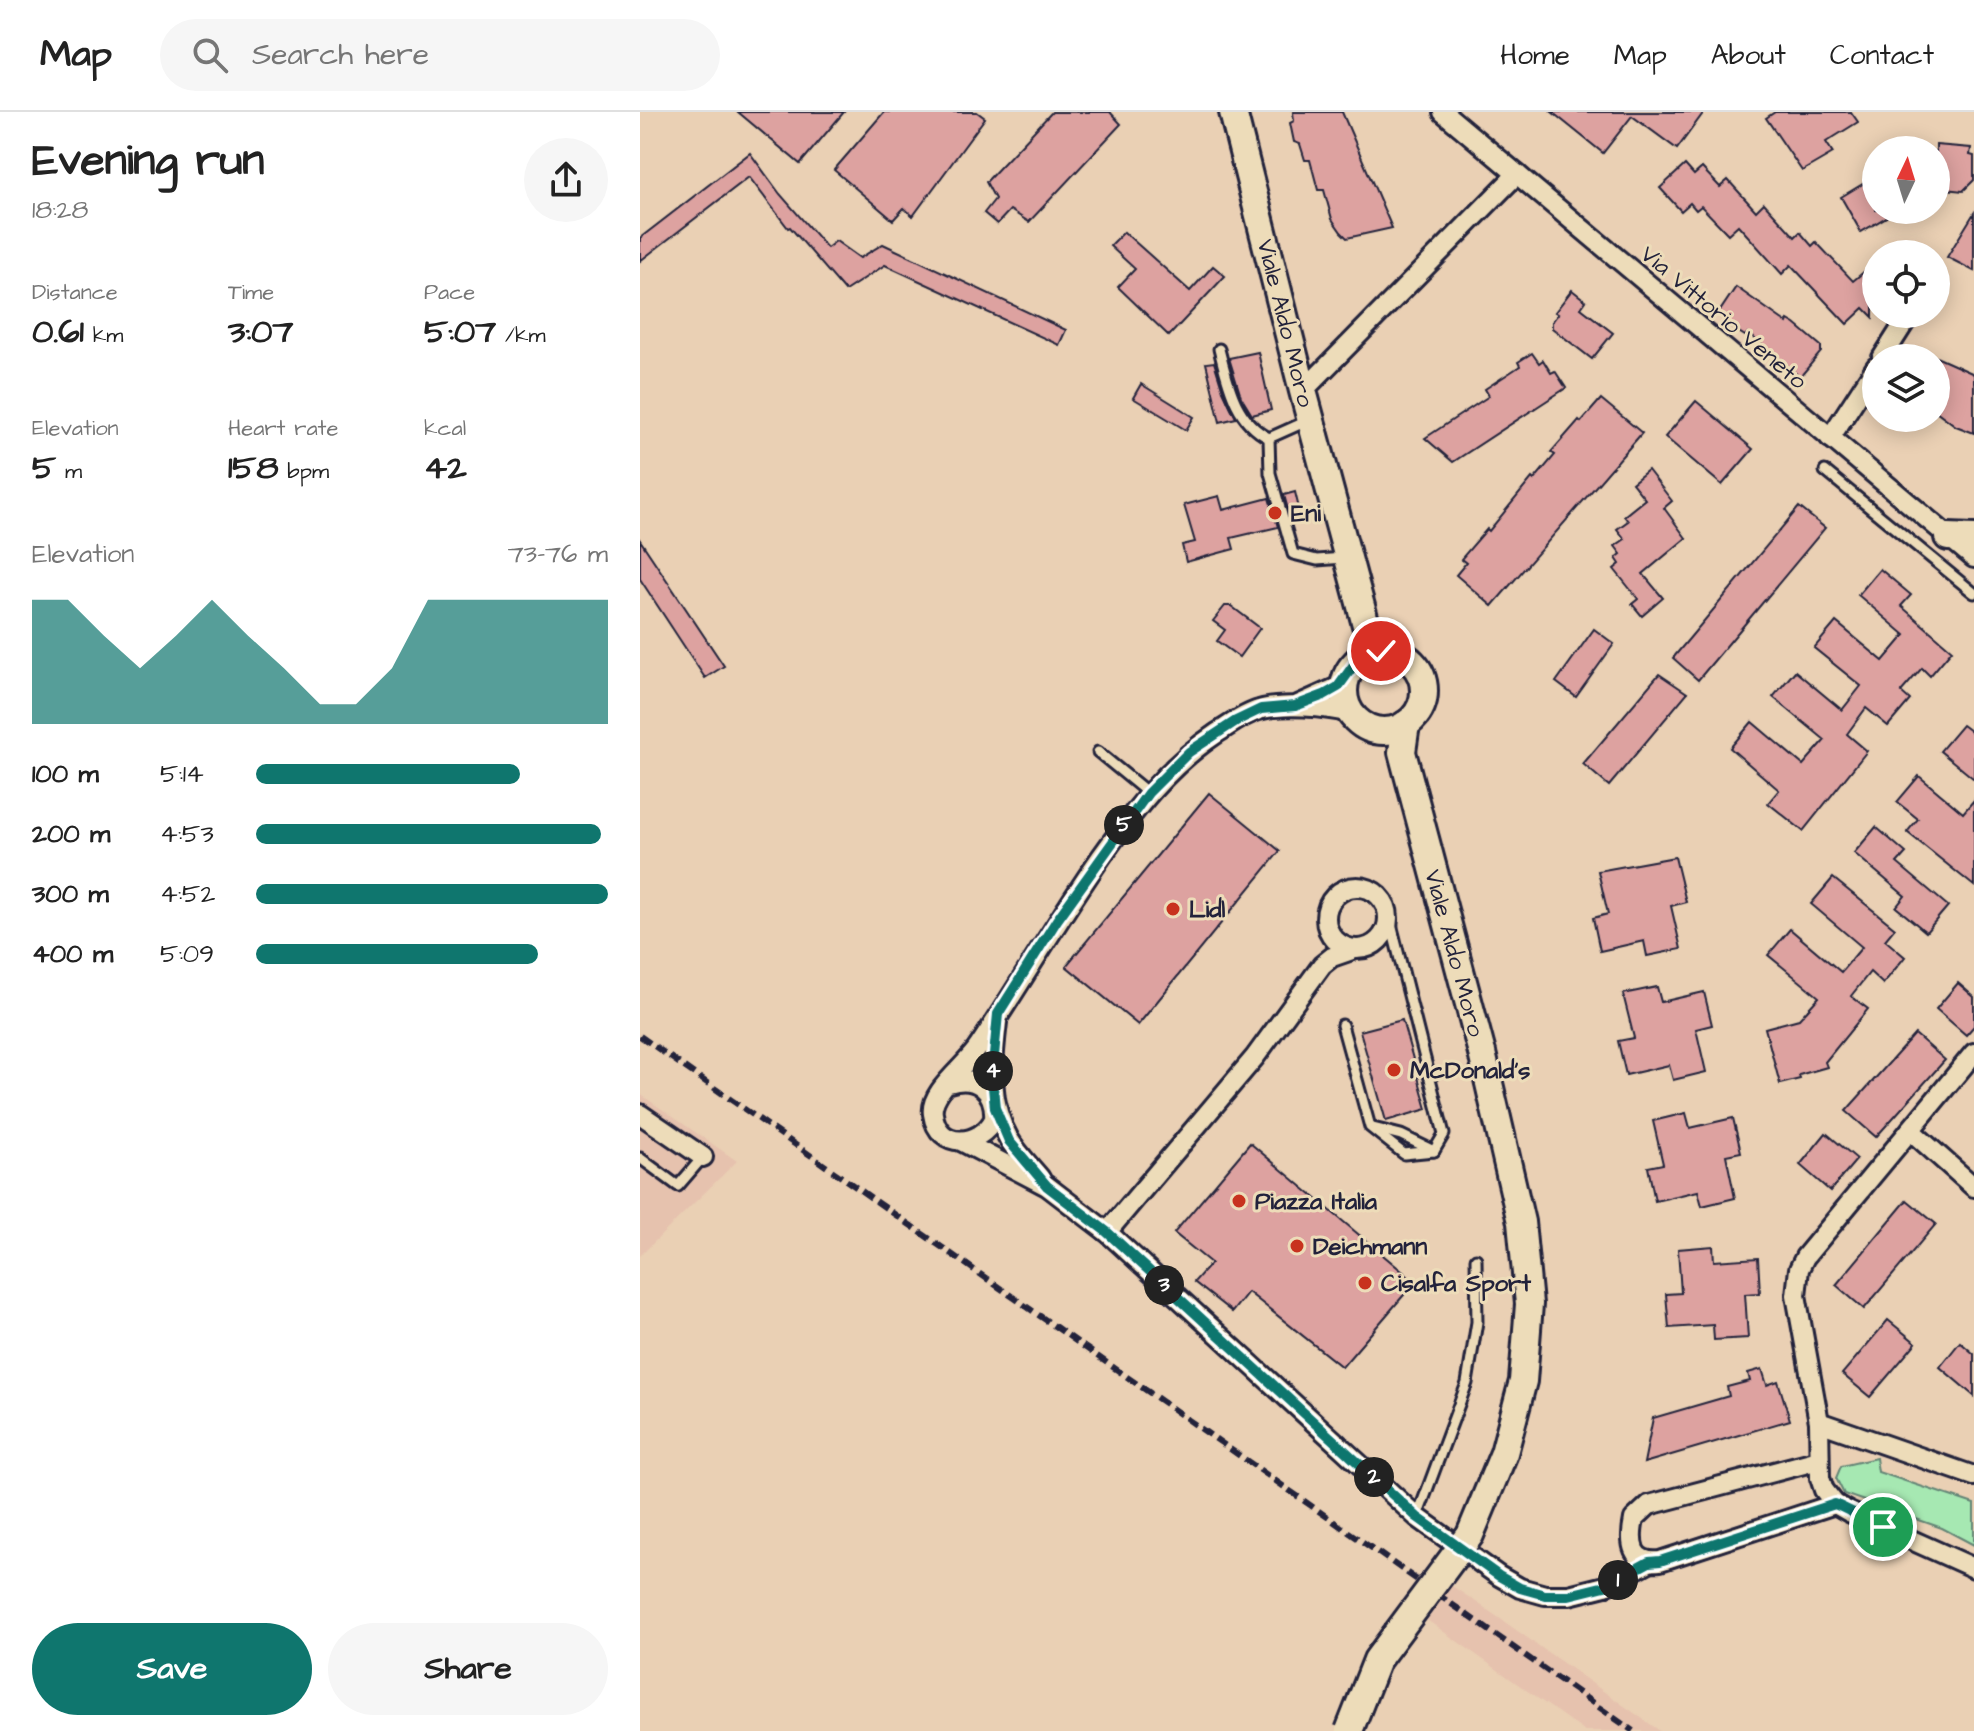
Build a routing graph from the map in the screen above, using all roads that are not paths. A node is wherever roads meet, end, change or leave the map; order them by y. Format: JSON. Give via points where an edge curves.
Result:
{"nodes":[{"id":1,"x":1233,"y":112,"type":"edge"},
{"id":2,"x":1443,"y":112,"type":"edge"},
{"id":3,"x":1517,"y":174,"type":"junction"},
{"id":4,"x":1219,"y":349,"type":"dead end"},
{"id":5,"x":1862,"y":389,"type":"edge"},
{"id":6,"x":1303,"y":391,"type":"junction"},
{"id":7,"x":1310,"y":419,"type":"junction"},
{"id":8,"x":1269,"y":438,"type":"junction"},
{"id":9,"x":1830,"y":438,"type":"junction"},
{"id":10,"x":1825,"y":471,"type":"dead end"},
{"id":11,"x":1961,"y":537,"type":"edge"},
{"id":12,"x":1348,"y":557,"type":"junction"},
{"id":13,"x":1974,"y":558,"type":"edge"},
{"id":14,"x":1974,"y":593,"type":"edge"},
{"id":15,"x":1366,"y":625,"type":"junction"},
{"id":16,"x":1395,"y":652,"type":"junction"},
{"id":17,"x":1352,"y":668,"type":"junction"},
{"id":18,"x":1295,"y":706,"type":"junction"},
{"id":19,"x":1350,"y":713,"type":"junction"},
{"id":20,"x":1394,"y":728,"type":"junction"},
{"id":21,"x":1098,"y":752,"type":"dead end"},
{"id":22,"x":1148,"y":793,"type":"junction"},
{"id":23,"x":1389,"y":916,"type":"junction"},
{"id":24,"x":1328,"y":927,"type":"junction"},
{"id":25,"x":1355,"y":949,"type":"junction"},
{"id":26,"x":1322,"y":965,"type":"junction"},
{"id":27,"x":998,"y":1014,"type":"junction"},
{"id":28,"x":1342,"y":1025,"type":"dead end"},
{"id":29,"x":1974,"y":1053,"type":"edge"},
{"id":30,"x":949,"y":1083,"type":"junction"},
{"id":31,"x":995,"y":1108,"type":"junction"},
{"id":32,"x":640,"y":1114,"type":"edge"},
{"id":33,"x":1370,"y":1127,"type":"junction"},
{"id":34,"x":1910,"y":1130,"type":"junction"},
{"id":35,"x":961,"y":1141,"type":"junction"},
{"id":36,"x":1434,"y":1151,"type":"junction"},
{"id":37,"x":703,"y":1157,"type":"joint"},
{"id":38,"x":640,"y":1158,"type":"edge"},
{"id":39,"x":1047,"y":1186,"type":"junction"},
{"id":40,"x":1974,"y":1187,"type":"edge"},
{"id":41,"x":1107,"y":1232,"type":"junction"},
{"id":42,"x":1476,"y":1259,"type":"dead end"},
{"id":43,"x":1819,"y":1422,"type":"junction"},
{"id":44,"x":1819,"y":1460,"type":"junction"},
{"id":45,"x":1974,"y":1476,"type":"edge"},
{"id":46,"x":1835,"y":1504,"type":"junction"},
{"id":47,"x":1417,"y":1517,"type":"junction"},
{"id":48,"x":1649,"y":1562,"type":"junction"},
{"id":49,"x":1974,"y":1568,"type":"edge"},
{"id":50,"x":1349,"y":1731,"type":"edge"}],
"edges":[{"from":1,"to":6,"type":"main road","name":"Viale Aldo Moro"},
{"from":2,"to":3,"type":"street","name":"Via Vittorio Veneto"},
{"from":3,"to":6,"type":"street"},
{"from":3,"to":9,"type":"street","name":"Via Vittorio Veneto"},
{"from":4,"to":8,"type":"lane","via":[[1232,398],[1253,430]]},
{"from":5,"to":9,"type":"street"},
{"from":6,"to":7,"type":"main road","name":"Viale Aldo Moro"},
{"from":7,"to":8,"type":"lane"},
{"from":7,"to":12,"type":"main road","name":"Viale Aldo Moro"},
{"from":8,"to":12,"type":"lane","via":[[1270,473],[1293,554],[1317,560]]},
{"from":9,"to":11,"type":"street","name":"Via Vittorio Veneto"},
{"from":10,"to":14,"type":"lane"},
{"from":11,"to":13,"type":"street","name":"Via Vittorio Veneto"},
{"from":12,"to":15,"type":"main road","name":"Viale Aldo Moro"},
{"from":15,"to":16,"type":"main road","via":[[1376,640]]},
{"from":15,"to":17,"type":"main road","name":"Viale Aldo Moro"},
{"from":16,"to":17,"type":"main road","via":[[1367,654]]},
{"from":16,"to":20,"type":"main road","via":[[1417,668],[1424,692],[1422,705]]},
{"from":17,"to":18,"type":"street","via":[[1338,687]]},
{"from":17,"to":19,"type":"main road","name":"Viale Aldo Moro","via":[[1344,687]]},
{"from":18,"to":19,"type":"street"},
{"from":18,"to":22,"type":"street","via":[[1261,709],[1236,721],[1189,752]]},
{"from":19,"to":20,"type":"main road","name":"Viale Aldo Moro","via":[[1369,729]]},
{"from":20,"to":50,"type":"main road","name":"Viale Aldo Moro","bridge":true,"via":[[1482,1053],[1521,1222],[1529,1304],[1523,1381],[1504,1453],[1470,1535],[1377,1660]]},
{"from":21,"to":22,"type":"lane"},
{"from":22,"to":27,"type":"street"},
{"from":23,"to":24,"type":"street","via":[[1380,897],[1352,887],[1329,905]]},
{"from":23,"to":25,"type":"street","via":[[1383,936],[1366,949]]},
{"from":23,"to":36,"type":"lane","via":[[1444,1134]]},
{"from":24,"to":25,"type":"street","via":[[1336,941]]},
{"from":24,"to":26,"type":"street"},
{"from":25,"to":26,"type":"street"},
{"from":26,"to":41,"type":"street","via":[[1255,1057]]},
{"from":27,"to":30,"type":"street"},
{"from":27,"to":31,"type":"street"},
{"from":28,"to":33,"type":"lane"},
{"from":29,"to":34,"type":"street"},
{"from":30,"to":31,"type":"street","via":[[978,1083]]},
{"from":30,"to":35,"type":"street","via":[[935,1097],[933,1116],[942,1133]]},
{"from":31,"to":35,"type":"street","via":[[989,1128]]},
{"from":31,"to":39,"type":"street","via":[[1009,1141]]},
{"from":32,"to":37,"type":"street"},
{"from":33,"to":36,"type":"lane"},
{"from":33,"to":36,"type":"lane","via":[[1404,1154]]},
{"from":34,"to":40,"type":"street"},
{"from":34,"to":43,"type":"street","via":[[1799,1269],[1796,1295]]},
{"from":35,"to":39,"type":"street"},
{"from":37,"to":38,"type":"lane","via":[[678,1186]]},
{"from":39,"to":41,"type":"street"},
{"from":41,"to":47,"type":"street"},
{"from":42,"to":47,"type":"lane","via":[[1477,1322],[1467,1383]]},
{"from":43,"to":44,"type":"street"},
{"from":43,"to":45,"type":"street"},
{"from":44,"to":46,"type":"street","via":[[1824,1490]]},
{"from":44,"to":48,"type":"street","via":[[1649,1505],[1634,1519],[1632,1531],[1636,1554]]},
{"from":46,"to":48,"type":"street"},
{"from":46,"to":49,"type":"street"},
{"from":47,"to":48,"type":"street","via":[[1499,1576],[1545,1595],[1605,1586]]}]}
